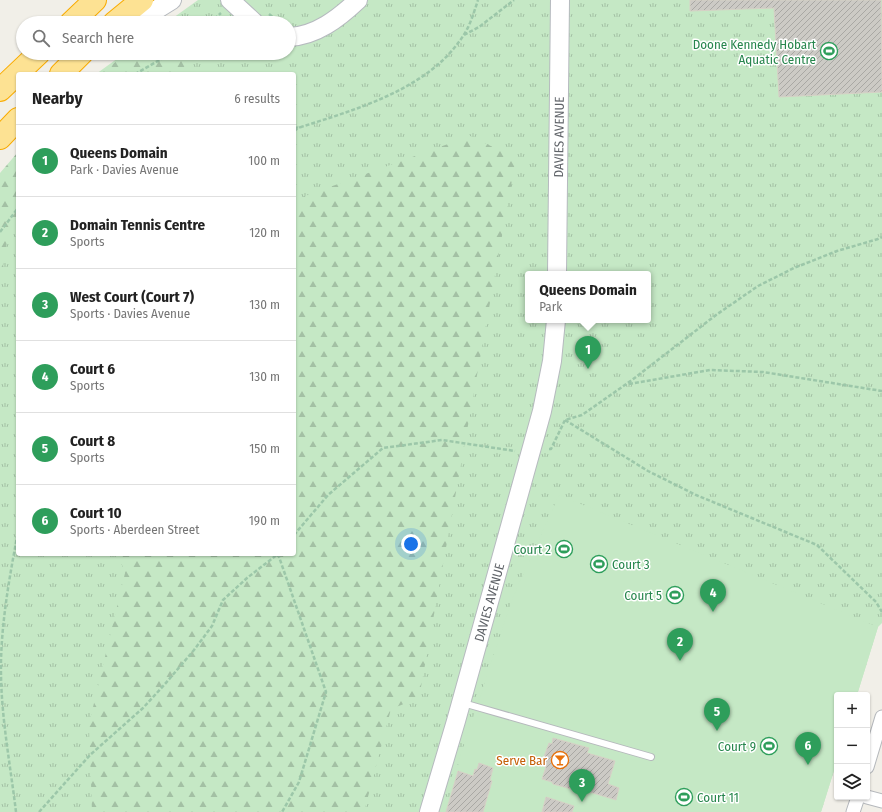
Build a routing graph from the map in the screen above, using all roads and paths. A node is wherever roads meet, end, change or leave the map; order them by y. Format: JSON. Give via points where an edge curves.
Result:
{"nodes":[{"id":1,"x":95,"y":0,"type":"edge"},
{"id":2,"x":142,"y":0,"type":"edge"},
{"id":3,"x":172,"y":0,"type":"edge"},
{"id":4,"x":242,"y":0,"type":"edge"},
{"id":5,"x":345,"y":0,"type":"edge"},
{"id":6,"x":358,"y":0,"type":"edge"},
{"id":7,"x":478,"y":0,"type":"edge"},
{"id":8,"x":514,"y":0,"type":"edge"},
{"id":9,"x":560,"y":0,"type":"edge"},
{"id":10,"x":227,"y":6,"type":"edge"},
{"id":11,"x":78,"y":16,"type":"edge"},
{"id":12,"x":123,"y":16,"type":"edge"},
{"id":13,"x":146,"y":16,"type":"edge"},
{"id":14,"x":217,"y":16,"type":"edge"},
{"id":15,"x":251,"y":16,"type":"edge"},
{"id":16,"x":253,"y":16,"type":"edge"},
{"id":17,"x":325,"y":26,"type":"junction"},
{"id":18,"x":296,"y":34,"type":"edge"},
{"id":19,"x":463,"y":36,"type":"junction"},
{"id":20,"x":32,"y":60,"type":"edge"},
{"id":21,"x":160,"y":60,"type":"edge"},
{"id":22,"x":19,"y":72,"type":"edge"},
{"id":23,"x":139,"y":72,"type":"edge"},
{"id":24,"x":16,"y":75,"type":"edge"},
{"id":25,"x":0,"y":90,"type":"edge"},
{"id":26,"x":16,"y":120,"type":"edge"},
{"id":27,"x":301,"y":127,"type":"junction"},
{"id":28,"x":296,"y":128,"type":"edge"},
{"id":29,"x":296,"y":131,"type":"edge"},
{"id":30,"x":0,"y":138,"type":"edge"},
{"id":31,"x":16,"y":211,"type":"edge"},
{"id":32,"x":0,"y":232,"type":"edge"},
{"id":33,"x":882,"y":237,"type":"edge"},
{"id":34,"x":557,"y":271,"type":"edge"},
{"id":35,"x":556,"y":323,"type":"edge"},
{"id":36,"x":627,"y":384,"type":"junction"},
{"id":37,"x":882,"y":391,"type":"edge"},
{"id":38,"x":565,"y":420,"type":"junction"},
{"id":39,"x":530,"y":453,"type":"junction"},
{"id":40,"x":296,"y":533,"type":"edge"},
{"id":41,"x":16,"y":543,"type":"edge"},
{"id":42,"x":275,"y":556,"type":"edge"},
{"id":43,"x":279,"y":556,"type":"edge"},
{"id":44,"x":882,"y":612,"type":"edge"},
{"id":45,"x":461,"y":702,"type":"junction"},
{"id":46,"x":882,"y":717,"type":"edge"},
{"id":47,"x":650,"y":757,"type":"dead end"},
{"id":48,"x":868,"y":764,"type":"edge"},
{"id":49,"x":870,"y":798,"type":"edge"},
{"id":50,"x":857,"y":800,"type":"edge"},
{"id":51,"x":882,"y":801,"type":"edge"},
{"id":52,"x":16,"y":812,"type":"edge"},
{"id":53,"x":39,"y":812,"type":"edge"},
{"id":54,"x":282,"y":812,"type":"edge"},
{"id":55,"x":429,"y":812,"type":"edge"},
{"id":56,"x":853,"y":812,"type":"edge"}],
"edges":[{"from":1,"to":11,"type":"highway"},
{"from":2,"to":12,"type":"highway"},
{"from":3,"to":13,"type":"street"},
{"from":4,"to":16,"type":"street","via":[[248,13]]},
{"from":5,"to":17,"type":"street"},
{"from":6,"to":17,"type":"street"},
{"from":7,"to":19,"type":"path"},
{"from":8,"to":19,"type":"path"},
{"from":9,"to":34,"type":"street","name":"DAVIES AVENUE"},
{"from":10,"to":14,"type":"path"},
{"from":10,"to":15,"type":"street"},
{"from":17,"to":18,"type":"street","via":[[311,33]]},
{"from":19,"to":27,"type":"path","via":[[439,63],[396,91],[375,102]]},
{"from":20,"to":22,"type":"highway"},
{"from":21,"to":23,"type":"path"},
{"from":24,"to":25,"type":"highway"},
{"from":26,"to":30,"type":"highway"},
{"from":27,"to":28,"type":"path"},
{"from":27,"to":29,"type":"path"},
{"from":31,"to":32,"type":"path"},
{"from":33,"to":36,"type":"path","via":[[837,251],[758,286]]},
{"from":35,"to":39,"type":"street","name":"DAVIES AVENUE","via":[[548,385]]},
{"from":36,"to":37,"type":"path","via":[[710,370],[763,372]]},
{"from":36,"to":38,"type":"path","via":[[582,415]]},
{"from":38,"to":39,"type":"path","via":[[551,449]]},
{"from":38,"to":44,"type":"path","via":[[648,471],[689,492],[817,545],[876,602]]},
{"from":39,"to":40,"type":"path","via":[[442,440],[383,448],[328,495]]},
{"from":39,"to":45,"type":"street","name":"DAVIES AVENUE"},
{"from":41,"to":52,"type":"path","via":[[7,595],[1,661],[2,702]]},
{"from":42,"to":53,"type":"path","via":[[223,600],[212,626],[170,678],[143,708],[90,755]]},
{"from":43,"to":54,"type":"path","via":[[326,692],[299,782]]},
{"from":45,"to":47,"type":"lane"},
{"from":45,"to":55,"type":"street","name":"DAVIES AVENUE"},
{"from":46,"to":48,"type":"street"},
{"from":49,"to":51,"type":"street"},
{"from":50,"to":56,"type":"street"}]}
